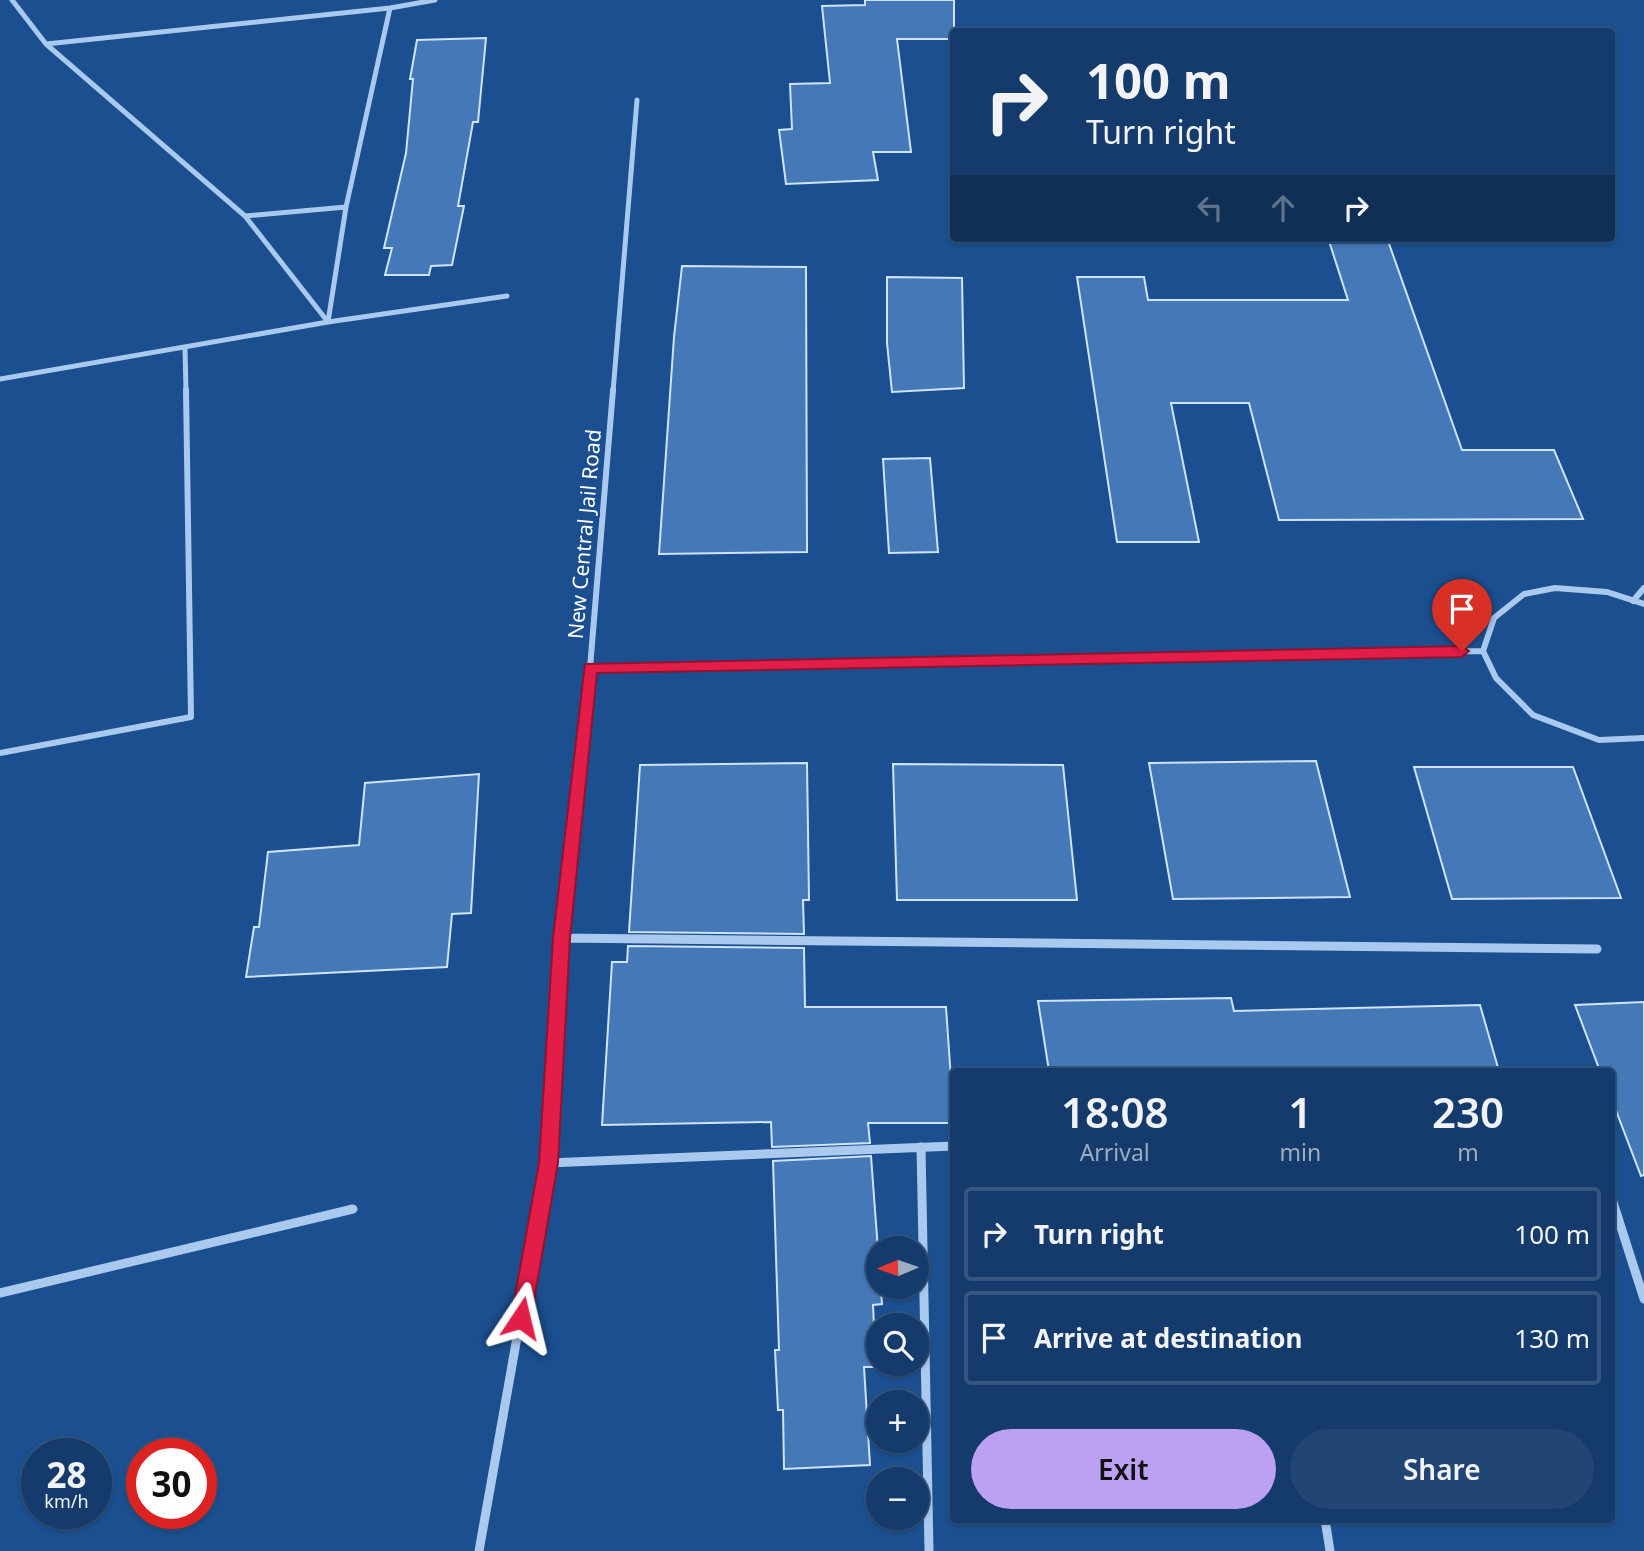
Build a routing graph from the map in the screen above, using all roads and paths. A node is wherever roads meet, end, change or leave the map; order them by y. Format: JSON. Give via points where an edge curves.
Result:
{"nodes":[{"id":1,"x":12,"y":0,"type":"edge"},
{"id":2,"x":435,"y":0,"type":"edge"},
{"id":3,"x":390,"y":8,"type":"junction"},
{"id":4,"x":46,"y":44,"type":"junction"},
{"id":5,"x":637,"y":100,"type":"dead end"},
{"id":6,"x":346,"y":207,"type":"junction"},
{"id":7,"x":245,"y":216,"type":"junction"},
{"id":8,"x":508,"y":296,"type":"dead end"},
{"id":9,"x":328,"y":322,"type":"junction"},
{"id":10,"x":185,"y":348,"type":"junction"},
{"id":11,"x":0,"y":379,"type":"edge"},
{"id":12,"x":1644,"y":588,"type":"edge"},
{"id":13,"x":1633,"y":601,"type":"junction"},
{"id":14,"x":1644,"y":604,"type":"edge"},
{"id":15,"x":1483,"y":651,"type":"junction"},
{"id":16,"x":590,"y":668,"type":"junction"},
{"id":17,"x":1644,"y":738,"type":"edge"},
{"id":18,"x":0,"y":753,"type":"edge"},
{"id":19,"x":562,"y":938,"type":"junction"},
{"id":20,"x":1597,"y":949,"type":"dead end"},
{"id":21,"x":950,"y":1146,"type":"edge"},
{"id":22,"x":921,"y":1147,"type":"junction"},
{"id":23,"x":548,"y":1163,"type":"junction"},
{"id":24,"x":1615,"y":1208,"type":"edge"},
{"id":25,"x":353,"y":1209,"type":"dead end"},
{"id":26,"x":0,"y":1293,"type":"edge"},
{"id":27,"x":1644,"y":1300,"type":"edge"},
{"id":28,"x":1326,"y":1523,"type":"edge"},
{"id":29,"x":479,"y":1551,"type":"edge"},
{"id":30,"x":929,"y":1551,"type":"edge"},
{"id":31,"x":1330,"y":1551,"type":"edge"}],
"edges":[{"from":1,"to":4,"type":"street"},
{"from":2,"to":3,"type":"street"},
{"from":3,"to":4,"type":"street"},
{"from":3,"to":6,"type":"street"},
{"from":4,"to":7,"type":"street"},
{"from":5,"to":16,"type":"street","name":"New Central Jail Road"},
{"from":6,"to":7,"type":"street"},
{"from":6,"to":9,"type":"street"},
{"from":7,"to":9,"type":"street"},
{"from":8,"to":9,"type":"street"},
{"from":9,"to":10,"type":"street"},
{"from":10,"to":11,"type":"street"},
{"from":10,"to":18,"type":"street","via":[[191,717]]},
{"from":12,"to":13,"type":"street"},
{"from":13,"to":14,"type":"street"},
{"from":13,"to":15,"type":"street","via":[[1607,592],[1555,588],[1524,594],[1494,618]]},
{"from":15,"to":16,"type":"street"},
{"from":15,"to":17,"type":"street","via":[[1496,678],[1533,715],[1599,740]]},
{"from":16,"to":19,"type":"street","name":"New Central Jail Road"},
{"from":19,"to":20,"type":"street"},
{"from":19,"to":23,"type":"street","name":"New Central Jail Road"},
{"from":21,"to":22,"type":"street"},
{"from":22,"to":23,"type":"street"},
{"from":22,"to":30,"type":"street"},
{"from":23,"to":29,"type":"street","name":"New Central Jail Road"},
{"from":24,"to":27,"type":"street"},
{"from":25,"to":26,"type":"street"},
{"from":28,"to":31,"type":"street"}]}
